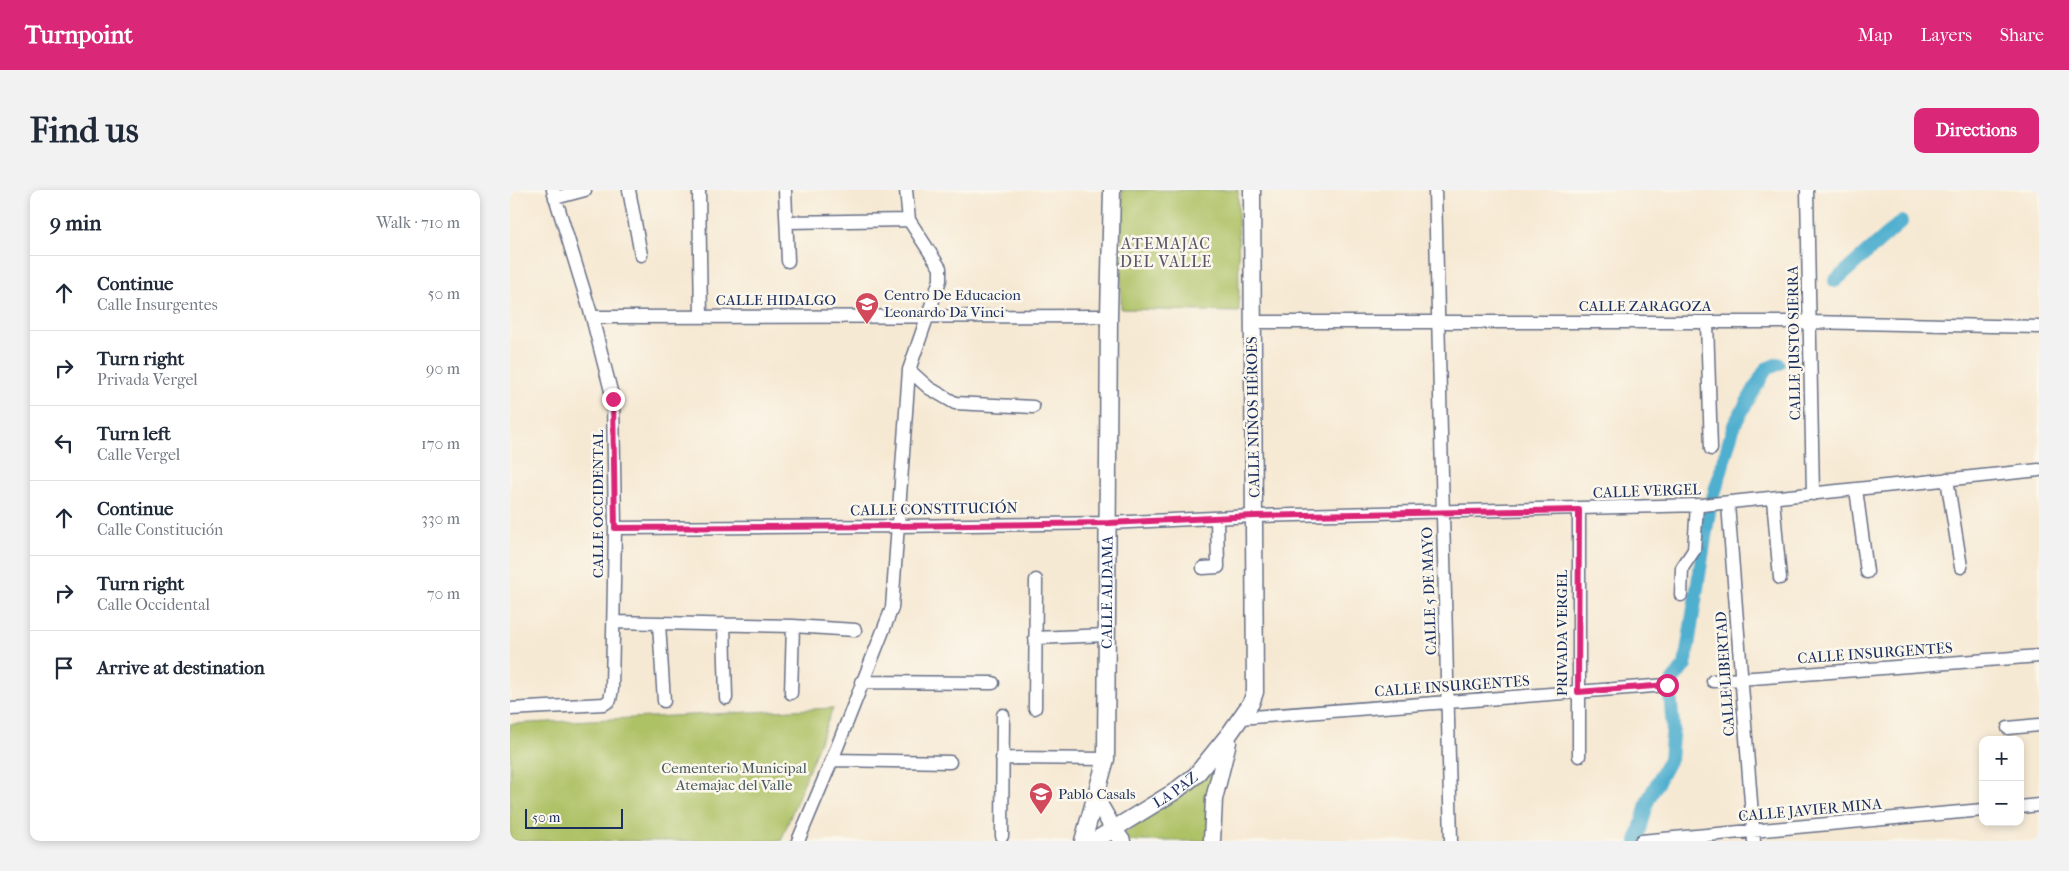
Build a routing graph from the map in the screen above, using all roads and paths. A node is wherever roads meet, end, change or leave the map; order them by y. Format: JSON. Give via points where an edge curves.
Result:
{"nodes":[{"id":1,"x":585,"y":190,"type":"edge"},
{"id":2,"x":629,"y":190,"type":"edge"},
{"id":3,"x":699,"y":190,"type":"edge"},
{"id":4,"x":785,"y":190,"type":"edge"},
{"id":5,"x":906,"y":190,"type":"edge"},
{"id":6,"x":1112,"y":190,"type":"edge"},
{"id":7,"x":1252,"y":190,"type":"edge"},
{"id":8,"x":1435,"y":190,"type":"edge"},
{"id":9,"x":1807,"y":190,"type":"edge"},
{"id":10,"x":554,"y":194,"type":"edge"},
{"id":11,"x":909,"y":220,"type":"junction"},
{"id":12,"x":787,"y":222,"type":"junction"},
{"id":13,"x":641,"y":255,"type":"dead end"},
{"id":14,"x":788,"y":261,"type":"dead end"},
{"id":15,"x":929,"y":316,"type":"junction"},
{"id":16,"x":1109,"y":316,"type":"junction"},
{"id":17,"x":592,"y":317,"type":"junction"},
{"id":18,"x":701,"y":317,"type":"junction"},
{"id":19,"x":1252,"y":322,"type":"junction"},
{"id":20,"x":1707,"y":322,"type":"junction"},
{"id":21,"x":1809,"y":322,"type":"junction"},
{"id":22,"x":1438,"y":323,"type":"junction"},
{"id":23,"x":2039,"y":327,"type":"edge"},
{"id":24,"x":909,"y":370,"type":"junction"},
{"id":25,"x":1034,"y":407,"type":"dead end"},
{"id":26,"x":1711,"y":448,"type":"dead end"},
{"id":27,"x":2039,"y":470,"type":"edge"},
{"id":28,"x":1948,"y":479,"type":"junction"},
{"id":29,"x":1856,"y":490,"type":"junction"},
{"id":30,"x":1813,"y":494,"type":"junction"},
{"id":31,"x":1773,"y":499,"type":"junction"},
{"id":32,"x":1725,"y":504,"type":"junction"},
{"id":33,"x":1699,"y":505,"type":"junction"},
{"id":34,"x":1579,"y":510,"type":"junction"},
{"id":35,"x":1443,"y":512,"type":"junction"},
{"id":36,"x":1254,"y":516,"type":"junction"},
{"id":37,"x":1216,"y":518,"type":"junction"},
{"id":38,"x":1109,"y":523,"type":"junction"},
{"id":39,"x":896,"y":526,"type":"junction"},
{"id":40,"x":615,"y":528,"type":"junction"},
{"id":41,"x":1961,"y":567,"type":"dead end"},
{"id":42,"x":1203,"y":568,"type":"dead end"},
{"id":43,"x":1867,"y":572,"type":"dead end"},
{"id":44,"x":1780,"y":578,"type":"dead end"},
{"id":45,"x":1036,"y":580,"type":"dead end"},
{"id":46,"x":1681,"y":595,"type":"dead end"},
{"id":47,"x":614,"y":622,"type":"junction"},
{"id":48,"x":659,"y":624,"type":"junction"},
{"id":49,"x":724,"y":624,"type":"junction"},
{"id":50,"x":792,"y":626,"type":"junction"},
{"id":51,"x":855,"y":630,"type":"dead end"},
{"id":52,"x":1107,"y":635,"type":"junction"},
{"id":53,"x":1036,"y":638,"type":"junction"},
{"id":54,"x":2039,"y":656,"type":"edge"},
{"id":55,"x":1742,"y":679,"type":"junction"},
{"id":56,"x":1713,"y":681,"type":"dead end"},
{"id":57,"x":861,"y":682,"type":"junction"},
{"id":58,"x":994,"y":683,"type":"dead end"},
{"id":59,"x":1667,"y":685,"type":"dead end"},
{"id":60,"x":1578,"y":692,"type":"junction"},
{"id":61,"x":791,"y":693,"type":"dead end"},
{"id":62,"x":726,"y":698,"type":"dead end"},
{"id":63,"x":664,"y":701,"type":"dead end"},
{"id":64,"x":1448,"y":702,"type":"junction"},
{"id":65,"x":1035,"y":708,"type":"dead end"},
{"id":66,"x":510,"y":709,"type":"edge"},
{"id":67,"x":1003,"y":715,"type":"dead end"},
{"id":68,"x":1240,"y":718,"type":"junction"},
{"id":69,"x":2039,"y":725,"type":"edge"},
{"id":70,"x":2008,"y":728,"type":"dead end"},
{"id":71,"x":1230,"y":733,"type":"junction"},
{"id":72,"x":1579,"y":756,"type":"dead end"},
{"id":73,"x":1002,"y":758,"type":"junction"},
{"id":74,"x":1106,"y":759,"type":"junction"},
{"id":75,"x":832,"y":760,"type":"junction"},
{"id":76,"x":950,"y":762,"type":"dead end"},
{"id":77,"x":1095,"y":797,"type":"junction"},
{"id":78,"x":2039,"y":805,"type":"edge"},
{"id":79,"x":2024,"y":807,"type":"edge"},
{"id":80,"x":1979,"y":810,"type":"edge"},
{"id":81,"x":1002,"y":836,"type":"dead end"},
{"id":82,"x":1118,"y":836,"type":"edge"},
{"id":83,"x":1754,"y":836,"type":"edge"},
{"id":84,"x":798,"y":841,"type":"edge"},
{"id":85,"x":1083,"y":841,"type":"edge"},
{"id":86,"x":1094,"y":841,"type":"edge"},
{"id":87,"x":1212,"y":841,"type":"edge"},
{"id":88,"x":1451,"y":841,"type":"edge"},
{"id":89,"x":1646,"y":841,"type":"edge"}],
"edges":[{"from":1,"to":10,"type":"street"},
{"from":2,"to":13,"type":"street"},
{"from":3,"to":18,"type":"street"},
{"from":4,"to":12,"type":"street"},
{"from":5,"to":11,"type":"street"},
{"from":6,"to":16,"type":"street","name":"CALLE ALDAMA"},
{"from":7,"to":19,"type":"street","name":"CALLE NIÑOS HÉROES"},
{"from":8,"to":22,"type":"street","name":"CALLE 5 DE MAYO"},
{"from":9,"to":21,"type":"street","name":"CALLE JUSTO SIERRA"},
{"from":10,"to":17,"type":"street","name":"CALLE OCCIDENTAL"},
{"from":11,"to":12,"type":"street"},
{"from":11,"to":15,"type":"street","via":[[940,268],[940,280]]},
{"from":12,"to":14,"type":"street"},
{"from":15,"to":16,"type":"street","name":"CALLE HIDALGO"},
{"from":15,"to":18,"type":"street","name":"CALLE HIDALGO"},
{"from":15,"to":24,"type":"street"},
{"from":16,"to":38,"type":"street","name":"CALLE ALDAMA"},
{"from":17,"to":18,"type":"street","name":"CALLE HIDALGO"},
{"from":17,"to":40,"type":"street","name":"CALLE OCCIDENTAL","via":[[613,399]]},
{"from":19,"to":22,"type":"street","name":"CALLE ZARAGOZA"},
{"from":19,"to":36,"type":"street","name":"CALLE NIÑOS HÉROES"},
{"from":20,"to":21,"type":"street","name":"CALLE ZARAGOZA"},
{"from":20,"to":22,"type":"street","name":"CALLE ZARAGOZA"},
{"from":20,"to":26,"type":"street"},
{"from":21,"to":23,"type":"street","name":"CALLE ZARAGOZA"},
{"from":21,"to":30,"type":"street","name":"CALLE JUSTO SIERRA"},
{"from":22,"to":35,"type":"street","name":"CALLE 5 DE MAYO"},
{"from":24,"to":25,"type":"street","via":[[929,388],[956,403]]},
{"from":24,"to":39,"type":"street"},
{"from":27,"to":28,"type":"street","name":"CALLE VERGEL"},
{"from":28,"to":29,"type":"street","name":"CALLE VERGEL"},
{"from":28,"to":41,"type":"street"},
{"from":29,"to":30,"type":"street","name":"CALLE VERGEL"},
{"from":29,"to":43,"type":"street"},
{"from":30,"to":31,"type":"street","name":"CALLE VERGEL"},
{"from":31,"to":32,"type":"street","name":"CALLE VERGEL"},
{"from":31,"to":44,"type":"street"},
{"from":32,"to":33,"type":"street","name":"CALLE VERGEL"},
{"from":32,"to":55,"type":"street","name":"CALLE LIBERTAD"},
{"from":33,"to":34,"type":"street","name":"CALLE VERGEL"},
{"from":33,"to":46,"type":"street","via":[[1694,550],[1682,568]]},
{"from":34,"to":35,"type":"street","name":"CALLE VERGEL"},
{"from":34,"to":60,"type":"street","name":"PRIVADA VERGEL"},
{"from":35,"to":36,"type":"street","name":"CALLE VERGEL"},
{"from":35,"to":64,"type":"street","name":"CALLE 5 DE MAYO"},
{"from":36,"to":37,"type":"street","name":"CALLE CONSTITUCIÓN"},
{"from":36,"to":68,"type":"street","name":"CALLE NIÑOS HÉROES","via":[[1255,692]]},
{"from":37,"to":38,"type":"street","name":"CALLE CONSTITUCIÓN"},
{"from":37,"to":42,"type":"street","via":[[1218,567]]},
{"from":38,"to":39,"type":"street","name":"CALLE CONSTITUCIÓN"},
{"from":38,"to":52,"type":"street","name":"CALLE ALDAMA"},
{"from":39,"to":40,"type":"street","name":"CALLE CONSTITUCIÓN"},
{"from":39,"to":57,"type":"street","via":[[892,608]]},
{"from":40,"to":47,"type":"street","name":"CALLE OCCIDENTAL"},
{"from":45,"to":53,"type":"street"},
{"from":47,"to":48,"type":"street"},
{"from":47,"to":66,"type":"street","name":"CALLE OCCIDENTAL","via":[[610,700],[604,704]]},
{"from":48,"to":49,"type":"street"},
{"from":48,"to":63,"type":"street"},
{"from":49,"to":50,"type":"street"},
{"from":49,"to":62,"type":"street"},
{"from":50,"to":51,"type":"street"},
{"from":50,"to":61,"type":"street"},
{"from":52,"to":53,"type":"street"},
{"from":52,"to":74,"type":"street","name":"CALLE ALDAMA"},
{"from":53,"to":65,"type":"street"},
{"from":54,"to":55,"type":"street","name":"CALLE INSURGENTES"},
{"from":55,"to":56,"type":"street","name":"CALLE INSURGENTES"},
{"from":55,"to":83,"type":"street","name":"CALLE LIBERTAD"},
{"from":57,"to":58,"type":"street"},
{"from":57,"to":75,"type":"street"},
{"from":59,"to":60,"type":"street","name":"CALLE INSURGENTES"},
{"from":60,"to":64,"type":"street","name":"CALLE INSURGENTES"},
{"from":60,"to":72,"type":"street","name":"PRIVADA VERGEL"},
{"from":64,"to":68,"type":"street","name":"CALLE INSURGENTES"},
{"from":64,"to":88,"type":"street","name":"CALLE 5 DE MAYO"},
{"from":67,"to":73,"type":"street"},
{"from":68,"to":71,"type":"street","name":"LA PAZ"},
{"from":69,"to":70,"type":"street"},
{"from":71,"to":82,"type":"street","name":"LA PAZ","via":[[1196,775]]},
{"from":71,"to":87,"type":"street","via":[[1216,790]]},
{"from":73,"to":74,"type":"street"},
{"from":73,"to":81,"type":"street"},
{"from":74,"to":77,"type":"street","name":"CALLE ALDAMA"},
{"from":75,"to":76,"type":"street"},
{"from":75,"to":84,"type":"street"},
{"from":77,"to":82,"type":"street"},
{"from":77,"to":85,"type":"street","name":"CALLE ALDAMA"},
{"from":78,"to":79,"type":"street"},
{"from":80,"to":83,"type":"street","name":"CALLE JAVIER MINA"},
{"from":82,"to":86,"type":"street","name":"LA PAZ"},
{"from":83,"to":89,"type":"street","name":"CALLE JAVIER MINA"}]}
